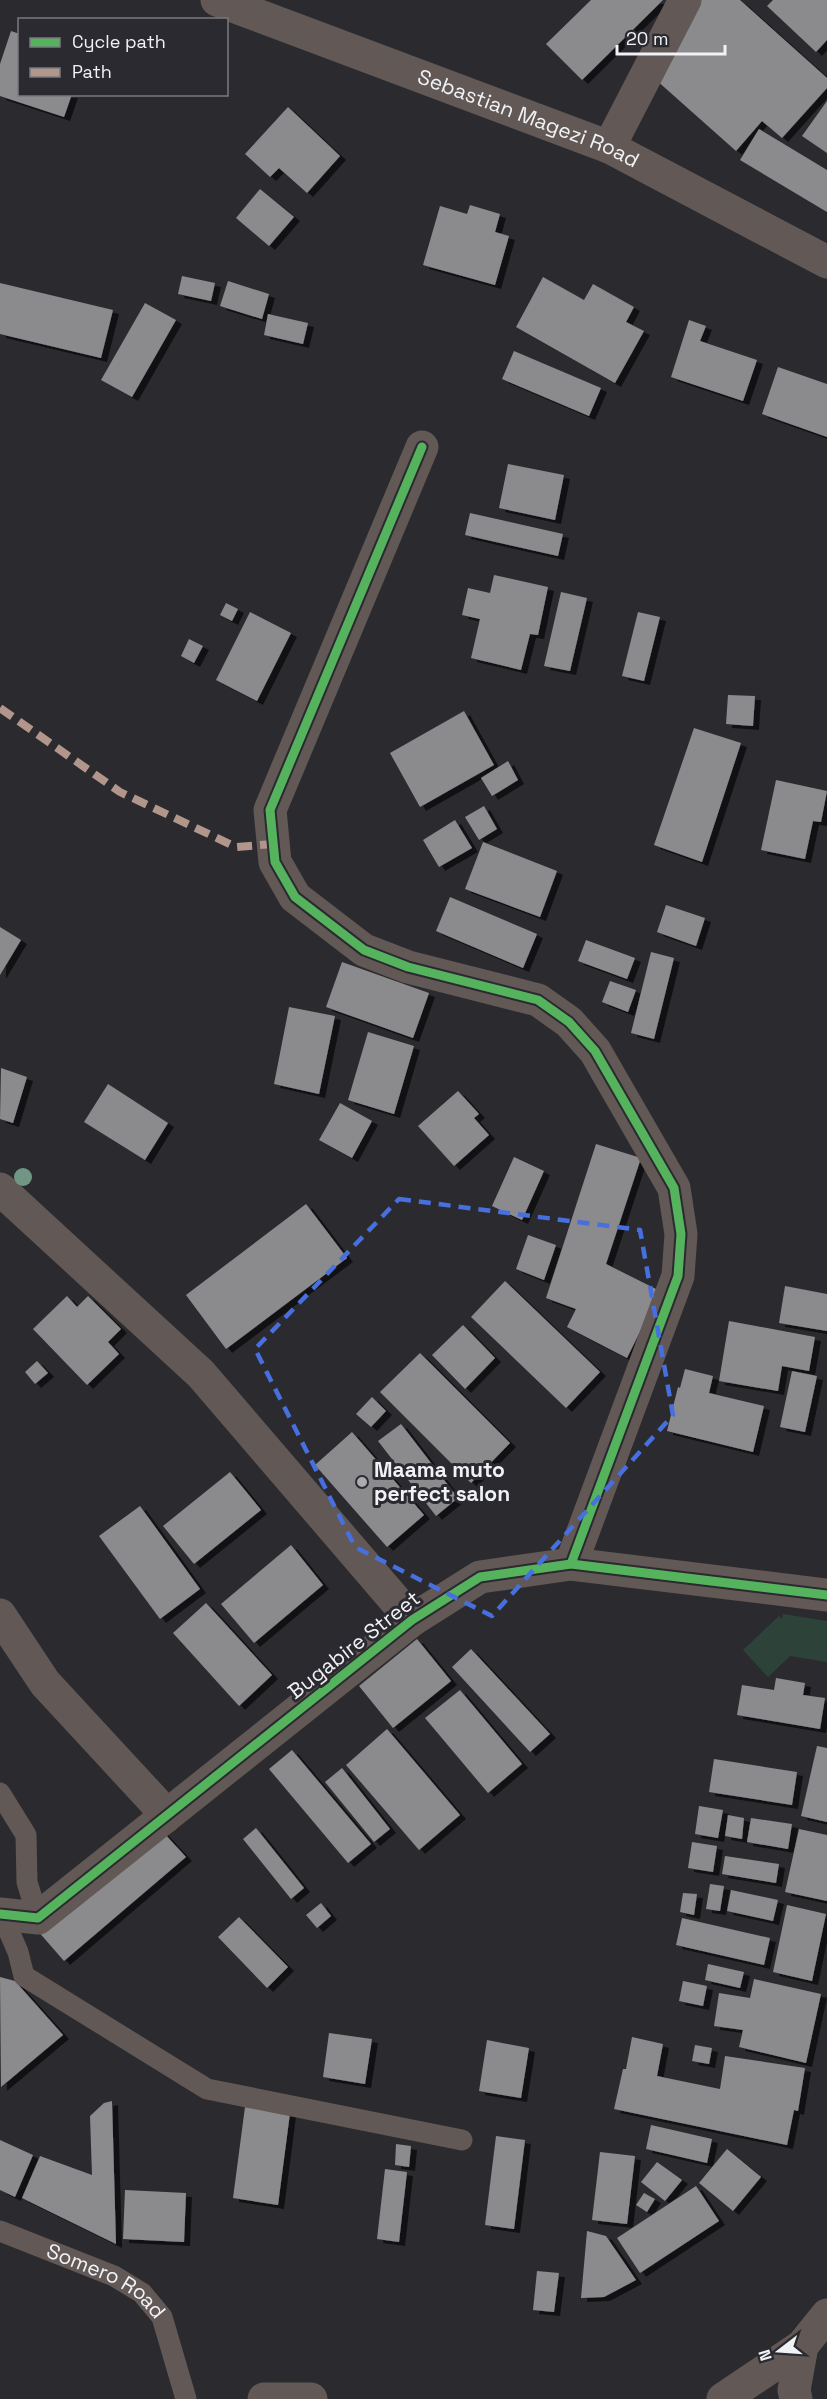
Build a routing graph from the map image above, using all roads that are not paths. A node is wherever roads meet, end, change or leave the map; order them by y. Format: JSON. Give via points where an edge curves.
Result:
{"nodes":[{"id":1,"x":217,"y":0,"type":"edge"},
{"id":2,"x":686,"y":0,"type":"edge"},
{"id":3,"x":609,"y":147,"type":"junction"},
{"id":4,"x":827,"y":262,"type":"edge"},
{"id":5,"x":422,"y":447,"type":"dead end"},
{"id":6,"x":0,"y":1189,"type":"edge"},
{"id":7,"x":571,"y":1564,"type":"junction"},
{"id":8,"x":827,"y":1594,"type":"edge"},
{"id":9,"x":0,"y":1615,"type":"edge"},
{"id":10,"x":412,"y":1620,"type":"junction"},
{"id":11,"x":0,"y":1793,"type":"edge"},
{"id":12,"x":165,"y":1817,"type":"junction"},
{"id":13,"x":1,"y":1913,"type":"edge"},
{"id":14,"x":38,"y":1918,"type":"junction"},
{"id":15,"x":462,"y":2140,"type":"dead end"},
{"id":16,"x":0,"y":2231,"type":"edge"},
{"id":17,"x":827,"y":2315,"type":"edge"},
{"id":18,"x":802,"y":2346,"type":"junction"},
{"id":19,"x":186,"y":2399,"type":"edge"},
{"id":20,"x":264,"y":2399,"type":"edge"},
{"id":21,"x":311,"y":2399,"type":"edge"},
{"id":22,"x":723,"y":2399,"type":"edge"},
{"id":23,"x":796,"y":2399,"type":"edge"}],
"edges":[{"from":1,"to":3,"type":"street","name":"Sebastian Magezi Road"},
{"from":2,"to":3,"type":"street"},
{"from":3,"to":4,"type":"street","name":"Sebastian Magezi Road"},
{"from":5,"to":7,"type":"street","via":[[270,810],[275,862],[295,897],[364,950],[408,967],[538,999],[569,1022],[595,1051],[674,1188],[681,1234],[678,1276]]},
{"from":6,"to":10,"type":"street","name":"Bugabire Street","via":[[201,1374]]},
{"from":7,"to":8,"type":"street","name":"Bugabire Street"},
{"from":7,"to":10,"type":"street","name":"Bugabire Street","via":[[480,1577]]},
{"from":9,"to":12,"type":"street","via":[[45,1683]]},
{"from":10,"to":12,"type":"street","name":"Bugabire Street"},
{"from":11,"to":14,"type":"lane","via":[[26,1835],[27,1882]]},
{"from":12,"to":14,"type":"street","name":"Bugabire Street"},
{"from":13,"to":14,"type":"street"},
{"from":13,"to":15,"type":"lane","via":[[24,1976],[207,2089]]},
{"from":16,"to":19,"type":"lane","name":"Somero Road","via":[[114,2276],[142,2293],[162,2318]]},
{"from":17,"to":18,"type":"street"},
{"from":18,"to":22,"type":"street"},
{"from":18,"to":23,"type":"street"},
{"from":20,"to":21,"type":"street"}]}
